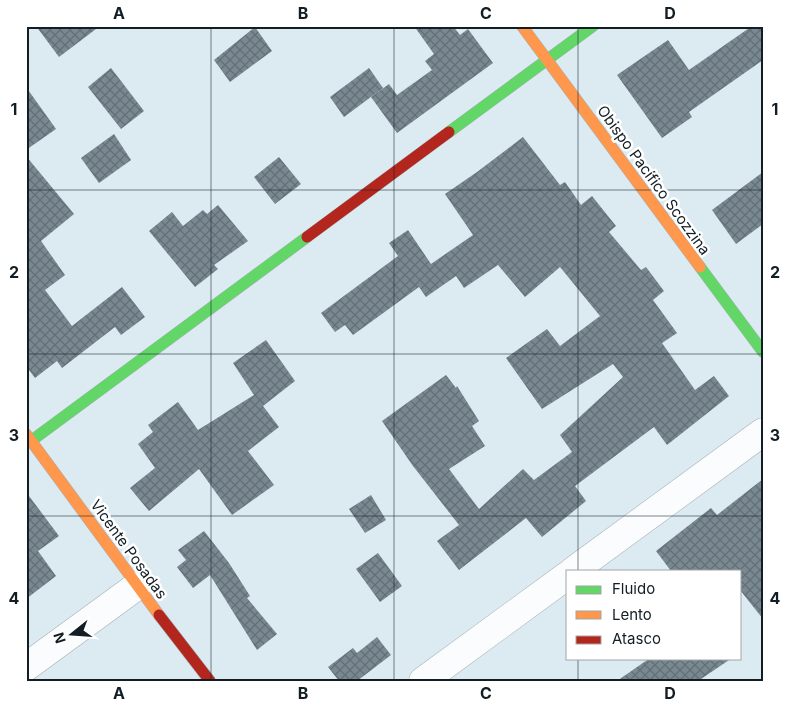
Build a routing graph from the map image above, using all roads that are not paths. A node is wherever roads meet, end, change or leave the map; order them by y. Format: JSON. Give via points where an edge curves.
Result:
{"nodes":[{"id":1,"x":522,"y":26,"type":"edge"},
{"id":2,"x":594,"y":26,"type":"edge"},
{"id":3,"x":547,"y":61,"type":"junction"},
{"id":4,"x":763,"y":352,"type":"edge"},
{"id":5,"x":763,"y":432,"type":"edge"},
{"id":6,"x":29,"y":438,"type":"edge"},
{"id":7,"x":574,"y":570,"type":"edge"},
{"id":8,"x":566,"y":576,"type":"edge"},
{"id":9,"x":137,"y":586,"type":"junction"},
{"id":10,"x":26,"y":667,"type":"edge"},
{"id":11,"x":210,"y":681,"type":"edge"},
{"id":12,"x":423,"y":681,"type":"edge"}],
"edges":[{"from":1,"to":3,"type":"street","name":"Obispo Pacífico Scozzina"},
{"from":2,"to":3,"type":"street"},
{"from":3,"to":4,"type":"street","name":"Obispo Pacífico Scozzina"},
{"from":3,"to":6,"type":"street"},
{"from":5,"to":7,"type":"street"},
{"from":6,"to":9,"type":"street","name":"Vicente Posadas"},
{"from":8,"to":12,"type":"street"},
{"from":9,"to":10,"type":"street"},
{"from":9,"to":11,"type":"street","name":"Vicente Posadas"}]}
